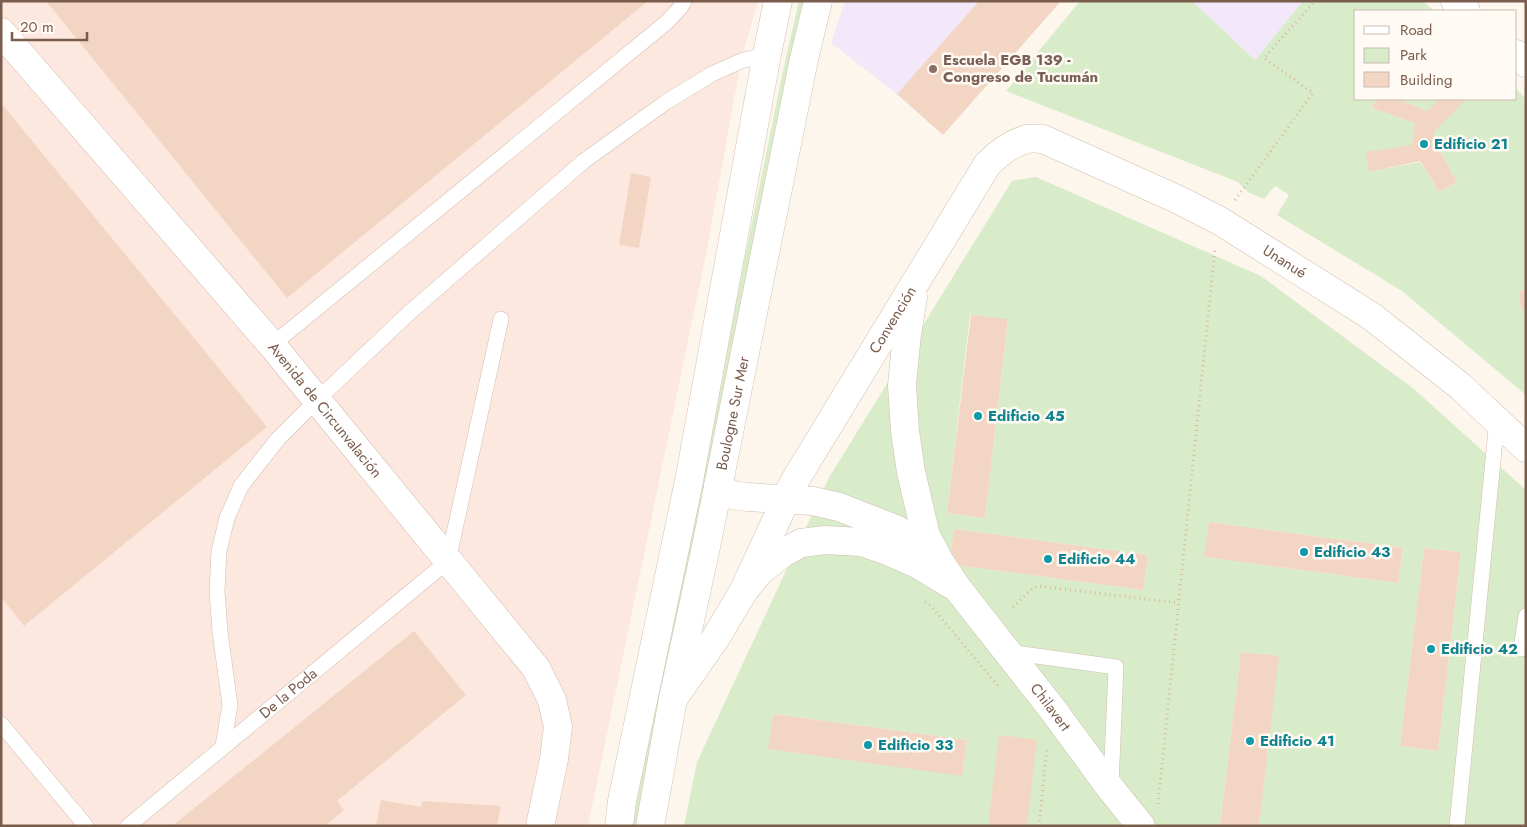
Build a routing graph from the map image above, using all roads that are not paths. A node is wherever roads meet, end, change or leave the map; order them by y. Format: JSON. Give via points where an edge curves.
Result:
{"nodes":[{"id":1,"x":684,"y":1,"type":"edge"},
{"id":2,"x":778,"y":1,"type":"edge"},
{"id":3,"x":818,"y":1,"type":"edge"},
{"id":4,"x":1455,"y":1,"type":"edge"},
{"id":5,"x":1465,"y":10,"type":"edge"},
{"id":6,"x":1,"y":32,"type":"edge"},
{"id":7,"x":767,"y":54,"type":"junction"},
{"id":8,"x":1010,"y":147,"type":"joint"},
{"id":9,"x":915,"y":283,"type":"junction"},
{"id":10,"x":501,"y":318,"type":"dead end"},
{"id":11,"x":272,"y":344,"type":"junction"},
{"id":12,"x":317,"y":400,"type":"junction"},
{"id":13,"x":1497,"y":420,"type":"junction"},
{"id":14,"x":1526,"y":448,"type":"edge"},
{"id":15,"x":718,"y":486,"type":"junction"},
{"id":16,"x":786,"y":499,"type":"junction"},
{"id":17,"x":448,"y":561,"type":"junction"},
{"id":18,"x":958,"y":589,"type":"junction"},
{"id":19,"x":743,"y":592,"type":"junction"},
{"id":20,"x":1526,"y":616,"type":"edge"},
{"id":21,"x":1521,"y":648,"type":"dead end"},
{"id":22,"x":1008,"y":652,"type":"junction"},
{"id":23,"x":673,"y":699,"type":"junction"},
{"id":24,"x":1,"y":724,"type":"edge"},
{"id":25,"x":223,"y":746,"type":"junction"},
{"id":26,"x":1111,"y":789,"type":"junction"},
{"id":27,"x":1149,"y":816,"type":"edge"},
{"id":28,"x":86,"y":826,"type":"edge"},
{"id":29,"x":128,"y":826,"type":"edge"},
{"id":30,"x":540,"y":826,"type":"edge"},
{"id":31,"x":619,"y":826,"type":"edge"},
{"id":32,"x":650,"y":826,"type":"edge"},
{"id":33,"x":1457,"y":826,"type":"edge"}],
"edges":[{"from":1,"to":11,"type":"lane","via":[[667,22]]},
{"from":2,"to":7,"type":"street","name":"Boulogne Sur Mer"},
{"from":3,"to":15,"type":"street","name":"Boulogne Sur Mer"},
{"from":4,"to":5,"type":"street"},
{"from":6,"to":11,"type":"street","name":"Avenida de Circunvalación"},
{"from":7,"to":12,"type":"lane","via":[[712,74],[666,102],[584,161],[409,313]]},
{"from":7,"to":31,"type":"street","name":"Boulogne Sur Mer","via":[[688,481]]},
{"from":8,"to":9,"type":"street","name":"Convención","via":[[987,165]]},
{"from":8,"to":13,"type":"street","name":"Unanué","via":[[1027,140],[1043,139],[1220,221],[1371,316],[1460,386]]},
{"from":9,"to":16,"type":"street","name":"Convención"},
{"from":9,"to":18,"type":"street","via":[[902,385],[905,431],[926,536]]},
{"from":10,"to":17,"type":"lane"},
{"from":11,"to":12,"type":"street","name":"Avenida de Circunvalación"},
{"from":12,"to":17,"type":"street","name":"Avenida de Circunvalación"},
{"from":12,"to":25,"type":"lane","via":[[278,439],[240,486],[227,518],[219,551],[217,591],[230,705]]},
{"from":13,"to":14,"type":"street","name":"Unanué"},
{"from":13,"to":33,"type":"lane"},
{"from":15,"to":16,"type":"street","via":[[732,495]]},
{"from":15,"to":23,"type":"street","name":"Boulogne Sur Mer"},
{"from":16,"to":18,"type":"street","via":[[839,507],[898,530]]},
{"from":16,"to":19,"type":"street","name":"Convención"},
{"from":17,"to":25,"type":"lane","name":"De la Poda"},
{"from":17,"to":30,"type":"street","name":"Avenida de Circunvalación","via":[[536,668],[552,700],[558,727]]},
{"from":18,"to":19,"type":"street","via":[[917,564],[885,550],[861,542],[825,540],[801,544],[783,553],[759,572]]},
{"from":18,"to":22,"type":"street","name":"Chilavert"},
{"from":19,"to":23,"type":"street"},
{"from":20,"to":21,"type":"lane"},
{"from":22,"to":26,"type":"street","name":"Chilavert"},
{"from":22,"to":26,"type":"lane","via":[[1116,667]]},
{"from":23,"to":32,"type":"street","name":"Boulogne Sur Mer"},
{"from":24,"to":28,"type":"lane"},
{"from":25,"to":29,"type":"lane","name":"De la Poda"},
{"from":26,"to":27,"type":"street","name":"Chilavert"}]}
